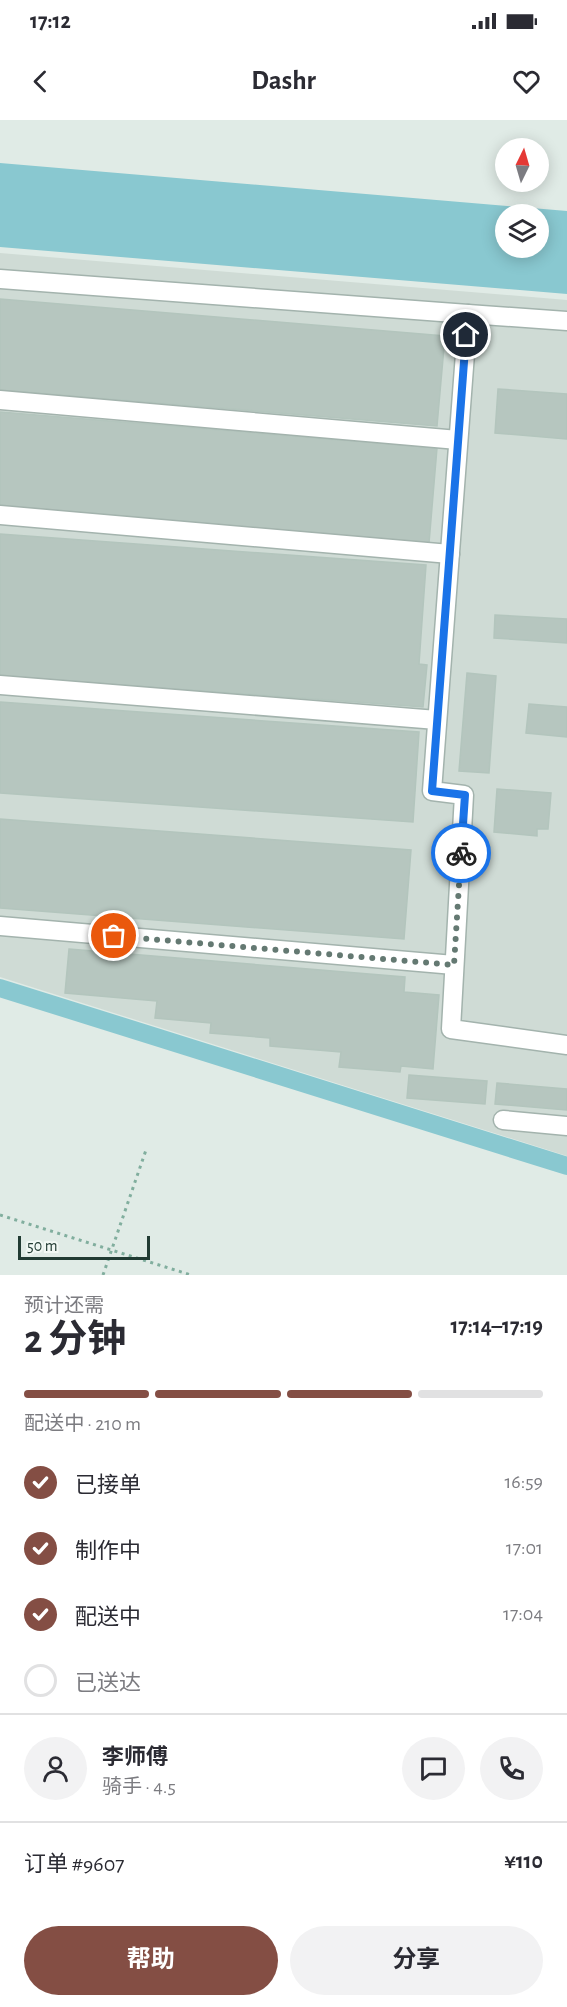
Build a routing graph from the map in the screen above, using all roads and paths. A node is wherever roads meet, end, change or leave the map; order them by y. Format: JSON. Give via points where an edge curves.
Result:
{"nodes":[{"id":1,"x":0,"y":279,"type":"edge"},
{"id":2,"x":468,"y":314,"type":"junction"},
{"id":3,"x":567,"y":321,"type":"edge"},
{"id":4,"x":0,"y":400,"type":"edge"},
{"id":5,"x":458,"y":440,"type":"junction"},
{"id":6,"x":0,"y":515,"type":"edge"},
{"id":7,"x":450,"y":554,"type":"junction"},
{"id":8,"x":0,"y":685,"type":"edge"},
{"id":9,"x":437,"y":720,"type":"junction"},
{"id":10,"x":0,"y":926,"type":"edge"},
{"id":11,"x":454,"y":965,"type":"junction"},
{"id":12,"x":567,"y":1045,"type":"edge"},
{"id":13,"x":503,"y":1120,"type":"dead end"},
{"id":14,"x":567,"y":1126,"type":"edge"},
{"id":15,"x":146,"y":1150,"type":"dead end"},
{"id":16,"x":0,"y":1215,"type":"edge"},
{"id":17,"x":112,"y":1250,"type":"junction"},
{"id":18,"x":103,"y":1275,"type":"edge"},
{"id":19,"x":191,"y":1275,"type":"edge"}],
"edges":[{"from":1,"to":2,"type":"lane"},
{"from":2,"to":3,"type":"lane"},
{"from":2,"to":5,"type":"lane"},
{"from":4,"to":5,"type":"lane"},
{"from":5,"to":7,"type":"lane"},
{"from":6,"to":7,"type":"lane"},
{"from":7,"to":9,"type":"lane"},
{"from":8,"to":9,"type":"lane"},
{"from":9,"to":11,"type":"lane","via":[[432,791],[465,795]]},
{"from":10,"to":11,"type":"lane"},
{"from":11,"to":12,"type":"lane","via":[[451,1029]]},
{"from":13,"to":14,"type":"lane"},
{"from":15,"to":17,"type":"path"},
{"from":16,"to":17,"type":"path"},
{"from":17,"to":18,"type":"path"},
{"from":17,"to":19,"type":"path"}]}
